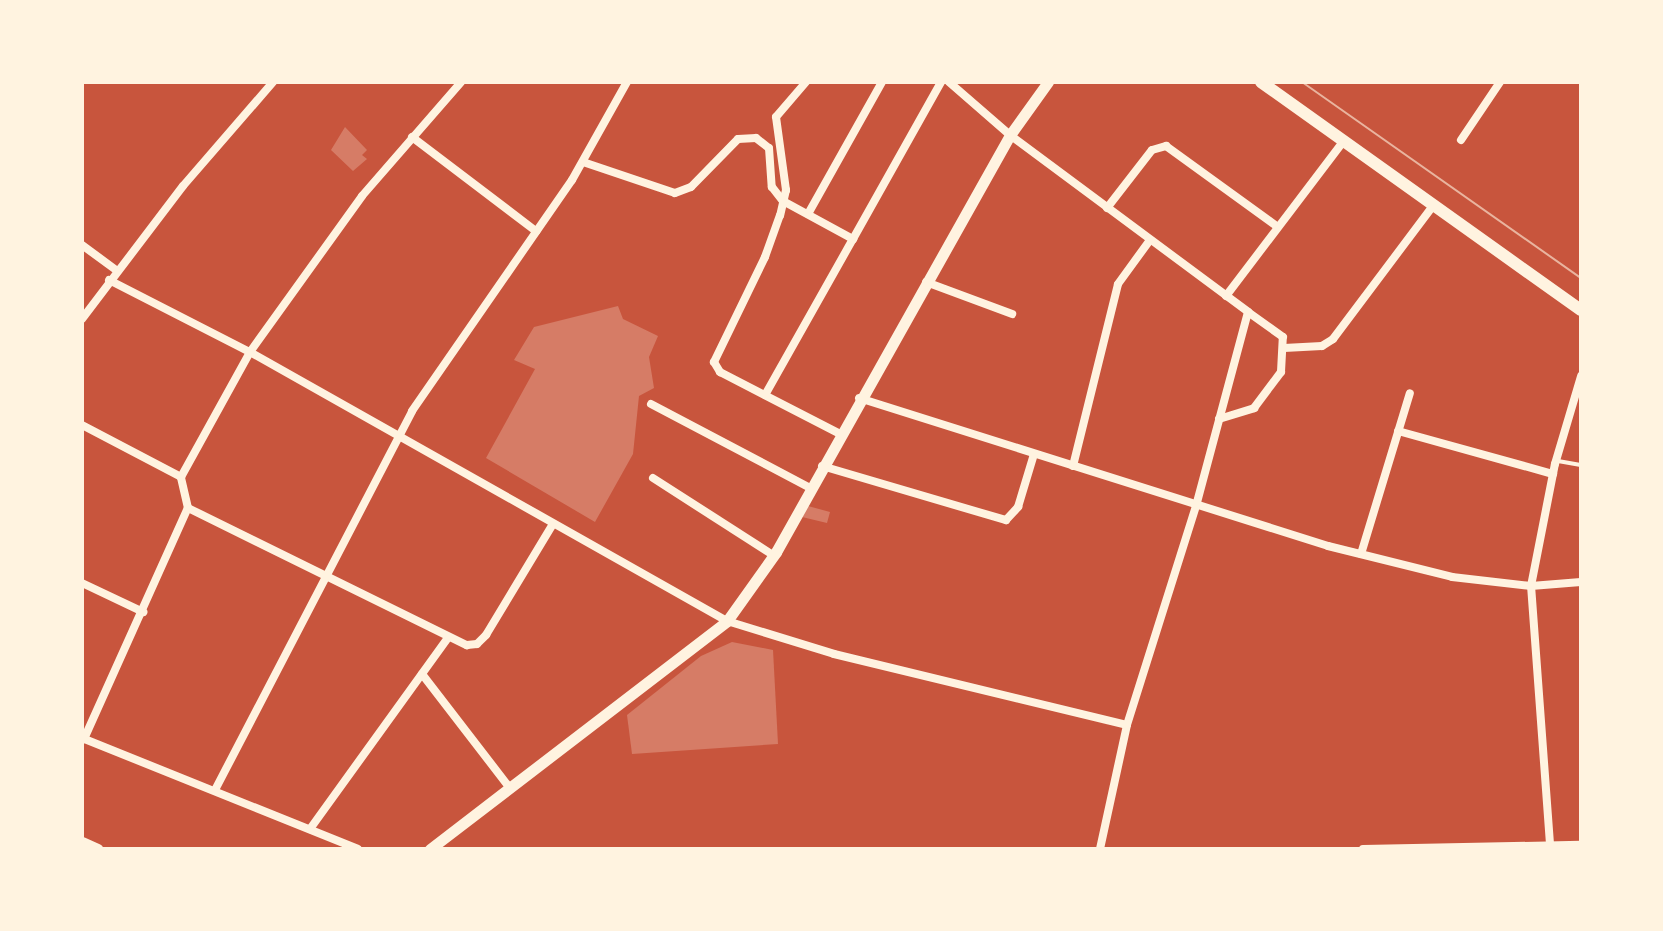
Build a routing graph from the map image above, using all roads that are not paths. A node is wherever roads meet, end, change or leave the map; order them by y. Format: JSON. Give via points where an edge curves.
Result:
{"nodes":[{"id":1,"x":273,"y":82,"type":"edge"},
{"id":2,"x":461,"y":82,"type":"edge"},
{"id":3,"x":627,"y":82,"type":"edge"},
{"id":4,"x":806,"y":82,"type":"edge"},
{"id":5,"x":882,"y":82,"type":"edge"},
{"id":6,"x":941,"y":82,"type":"edge"},
{"id":7,"x":949,"y":82,"type":"edge"},
{"id":8,"x":1048,"y":82,"type":"edge"},
{"id":9,"x":1261,"y":82,"type":"edge"},
{"id":10,"x":1500,"y":82,"type":"edge"},
{"id":11,"x":1010,"y":135,"type":"junction"},
{"id":12,"x":412,"y":137,"type":"junction"},
{"id":13,"x":1461,"y":140,"type":"dead end"},
{"id":14,"x":1343,"y":142,"type":"junction"},
{"id":15,"x":583,"y":162,"type":"junction"},
{"id":16,"x":783,"y":201,"type":"junction"},
{"id":17,"x":1433,"y":206,"type":"junction"},
{"id":18,"x":1107,"y":208,"type":"junction"},
{"id":19,"x":808,"y":214,"type":"junction"},
{"id":20,"x":1278,"y":227,"type":"junction"},
{"id":21,"x":536,"y":231,"type":"junction"},
{"id":22,"x":853,"y":239,"type":"junction"},
{"id":23,"x":1150,"y":240,"type":"junction"},
{"id":24,"x":82,"y":245,"type":"edge"},
{"id":25,"x":116,"y":270,"type":"junction"},
{"id":26,"x":109,"y":280,"type":"junction"},
{"id":27,"x":926,"y":282,"type":"junction"},
{"id":28,"x":1226,"y":296,"type":"junction"},
{"id":29,"x":1581,"y":310,"type":"edge"},
{"id":30,"x":1248,"y":312,"type":"junction"},
{"id":31,"x":1012,"y":314,"type":"dead end"},
{"id":32,"x":82,"y":319,"type":"edge"},
{"id":33,"x":1284,"y":348,"type":"junction"},
{"id":34,"x":250,"y":352,"type":"junction"},
{"id":35,"x":1581,"y":376,"type":"edge"},
{"id":36,"x":1410,"y":393,"type":"dead end"},
{"id":37,"x":765,"y":395,"type":"junction"},
{"id":38,"x":859,"y":398,"type":"junction"},
{"id":39,"x":651,"y":404,"type":"dead end"},
{"id":40,"x":1219,"y":419,"type":"junction"},
{"id":41,"x":82,"y":425,"type":"edge"},
{"id":42,"x":1398,"y":431,"type":"junction"},
{"id":43,"x":840,"y":434,"type":"junction"},
{"id":44,"x":398,"y":437,"type":"junction"},
{"id":45,"x":1034,"y":454,"type":"junction"},
{"id":46,"x":1556,"y":460,"type":"junction"},
{"id":47,"x":1581,"y":465,"type":"edge"},
{"id":48,"x":822,"y":466,"type":"junction"},
{"id":49,"x":1073,"y":466,"type":"junction"},
{"id":50,"x":1553,"y":474,"type":"junction"},
{"id":51,"x":181,"y":477,"type":"junction"},
{"id":52,"x":653,"y":478,"type":"dead end"},
{"id":53,"x":810,"y":488,"type":"junction"},
{"id":54,"x":1196,"y":506,"type":"junction"},
{"id":55,"x":188,"y":508,"type":"junction"},
{"id":56,"x":553,"y":524,"type":"junction"},
{"id":57,"x":1361,"y":554,"type":"junction"},
{"id":58,"x":773,"y":555,"type":"junction"},
{"id":59,"x":322,"y":575,"type":"junction"},
{"id":60,"x":1581,"y":582,"type":"edge"},
{"id":61,"x":82,"y":583,"type":"edge"},
{"id":62,"x":1531,"y":586,"type":"junction"},
{"id":63,"x":143,"y":612,"type":"junction"},
{"id":64,"x":727,"y":621,"type":"junction"},
{"id":65,"x":448,"y":638,"type":"junction"},
{"id":66,"x":422,"y":674,"type":"junction"},
{"id":67,"x":1127,"y":725,"type":"junction"},
{"id":68,"x":83,"y":739,"type":"edge"},
{"id":69,"x":509,"y":787,"type":"junction"},
{"id":70,"x":215,"y":790,"type":"junction"},
{"id":71,"x":310,"y":829,"type":"junction"},
{"id":72,"x":82,"y":842,"type":"edge"},
{"id":73,"x":1550,"y":844,"type":"junction"},
{"id":74,"x":1581,"y":845,"type":"edge"},
{"id":75,"x":98,"y":849,"type":"edge"},
{"id":76,"x":358,"y":849,"type":"edge"},
{"id":77,"x":430,"y":849,"type":"edge"},
{"id":78,"x":1100,"y":849,"type":"edge"},
{"id":79,"x":1363,"y":849,"type":"edge"}],
"edges":[{"from":1,"to":25,"type":"street"},
{"from":2,"to":12,"type":"street"},
{"from":3,"to":15,"type":"street"},
{"from":4,"to":16,"type":"street","via":[[776,117]]},
{"from":5,"to":19,"type":"street"},
{"from":6,"to":22,"type":"street"},
{"from":7,"to":11,"type":"street"},
{"from":8,"to":11,"type":"street"},
{"from":9,"to":14,"type":"main road"},
{"from":10,"to":13,"type":"street"},
{"from":11,"to":18,"type":"street"},
{"from":11,"to":27,"type":"street"},
{"from":12,"to":21,"type":"street"},
{"from":12,"to":34,"type":"street","via":[[303,272]]},
{"from":14,"to":17,"type":"main road"},
{"from":14,"to":20,"type":"street"},
{"from":15,"to":16,"type":"street","via":[[675,193],[691,187],[738,139],[756,138],[769,148],[772,187]]},
{"from":15,"to":21,"type":"street"},
{"from":16,"to":19,"type":"street"},
{"from":16,"to":37,"type":"street","via":[[765,257],[714,362],[720,372]]},
{"from":17,"to":29,"type":"main road"},
{"from":17,"to":33,"type":"street","via":[[1328,344]]},
{"from":18,"to":20,"type":"street","via":[[1152,150],[1166,146]]},
{"from":18,"to":23,"type":"street"},
{"from":19,"to":22,"type":"street"},
{"from":20,"to":28,"type":"street"},
{"from":21,"to":44,"type":"street","via":[[434,375]]},
{"from":22,"to":37,"type":"street"},
{"from":23,"to":28,"type":"street"},
{"from":23,"to":49,"type":"street","via":[[1118,284]]},
{"from":24,"to":25,"type":"street"},
{"from":25,"to":26,"type":"street"},
{"from":26,"to":32,"type":"street"},
{"from":26,"to":34,"type":"street"},
{"from":27,"to":31,"type":"street"},
{"from":27,"to":38,"type":"street"},
{"from":28,"to":30,"type":"street"},
{"from":30,"to":33,"type":"street","via":[[1283,337]]},
{"from":30,"to":40,"type":"street"},
{"from":33,"to":40,"type":"street","via":[[1281,372],[1263,402]]},
{"from":34,"to":44,"type":"street"},
{"from":34,"to":51,"type":"street"},
{"from":35,"to":46,"type":"street"},
{"from":36,"to":42,"type":"street"},
{"from":37,"to":43,"type":"street"},
{"from":38,"to":43,"type":"street"},
{"from":38,"to":45,"type":"street"},
{"from":39,"to":53,"type":"street"},
{"from":40,"to":54,"type":"street"},
{"from":41,"to":51,"type":"street"},
{"from":42,"to":50,"type":"street"},
{"from":42,"to":57,"type":"street"},
{"from":43,"to":48,"type":"street"},
{"from":44,"to":56,"type":"street"},
{"from":44,"to":59,"type":"street"},
{"from":45,"to":48,"type":"street","via":[[1018,507],[1006,520]]},
{"from":45,"to":49,"type":"street"},
{"from":46,"to":47,"type":"lane"},
{"from":46,"to":50,"type":"street"},
{"from":48,"to":53,"type":"street"},
{"from":49,"to":54,"type":"street"},
{"from":50,"to":62,"type":"street"},
{"from":51,"to":55,"type":"street"},
{"from":52,"to":58,"type":"street"},
{"from":53,"to":58,"type":"street"},
{"from":54,"to":57,"type":"street"},
{"from":54,"to":67,"type":"street"},
{"from":55,"to":59,"type":"street"},
{"from":55,"to":63,"type":"street"},
{"from":56,"to":64,"type":"street"},
{"from":56,"to":65,"type":"street","via":[[486,635],[477,644]]},
{"from":57,"to":62,"type":"street","via":[[1452,577]]},
{"from":58,"to":64,"type":"street"},
{"from":59,"to":65,"type":"street"},
{"from":59,"to":70,"type":"street"},
{"from":60,"to":62,"type":"street"},
{"from":61,"to":63,"type":"street"},
{"from":62,"to":73,"type":"street"},
{"from":63,"to":68,"type":"street"},
{"from":64,"to":67,"type":"street","via":[[834,654]]},
{"from":64,"to":69,"type":"street"},
{"from":65,"to":66,"type":"street"},
{"from":66,"to":69,"type":"street"},
{"from":66,"to":71,"type":"street"},
{"from":67,"to":78,"type":"street"},
{"from":68,"to":70,"type":"street"},
{"from":69,"to":77,"type":"street"},
{"from":70,"to":71,"type":"street"},
{"from":71,"to":76,"type":"street"},
{"from":72,"to":75,"type":"street"},
{"from":73,"to":74,"type":"street"},
{"from":73,"to":79,"type":"street"}]}
